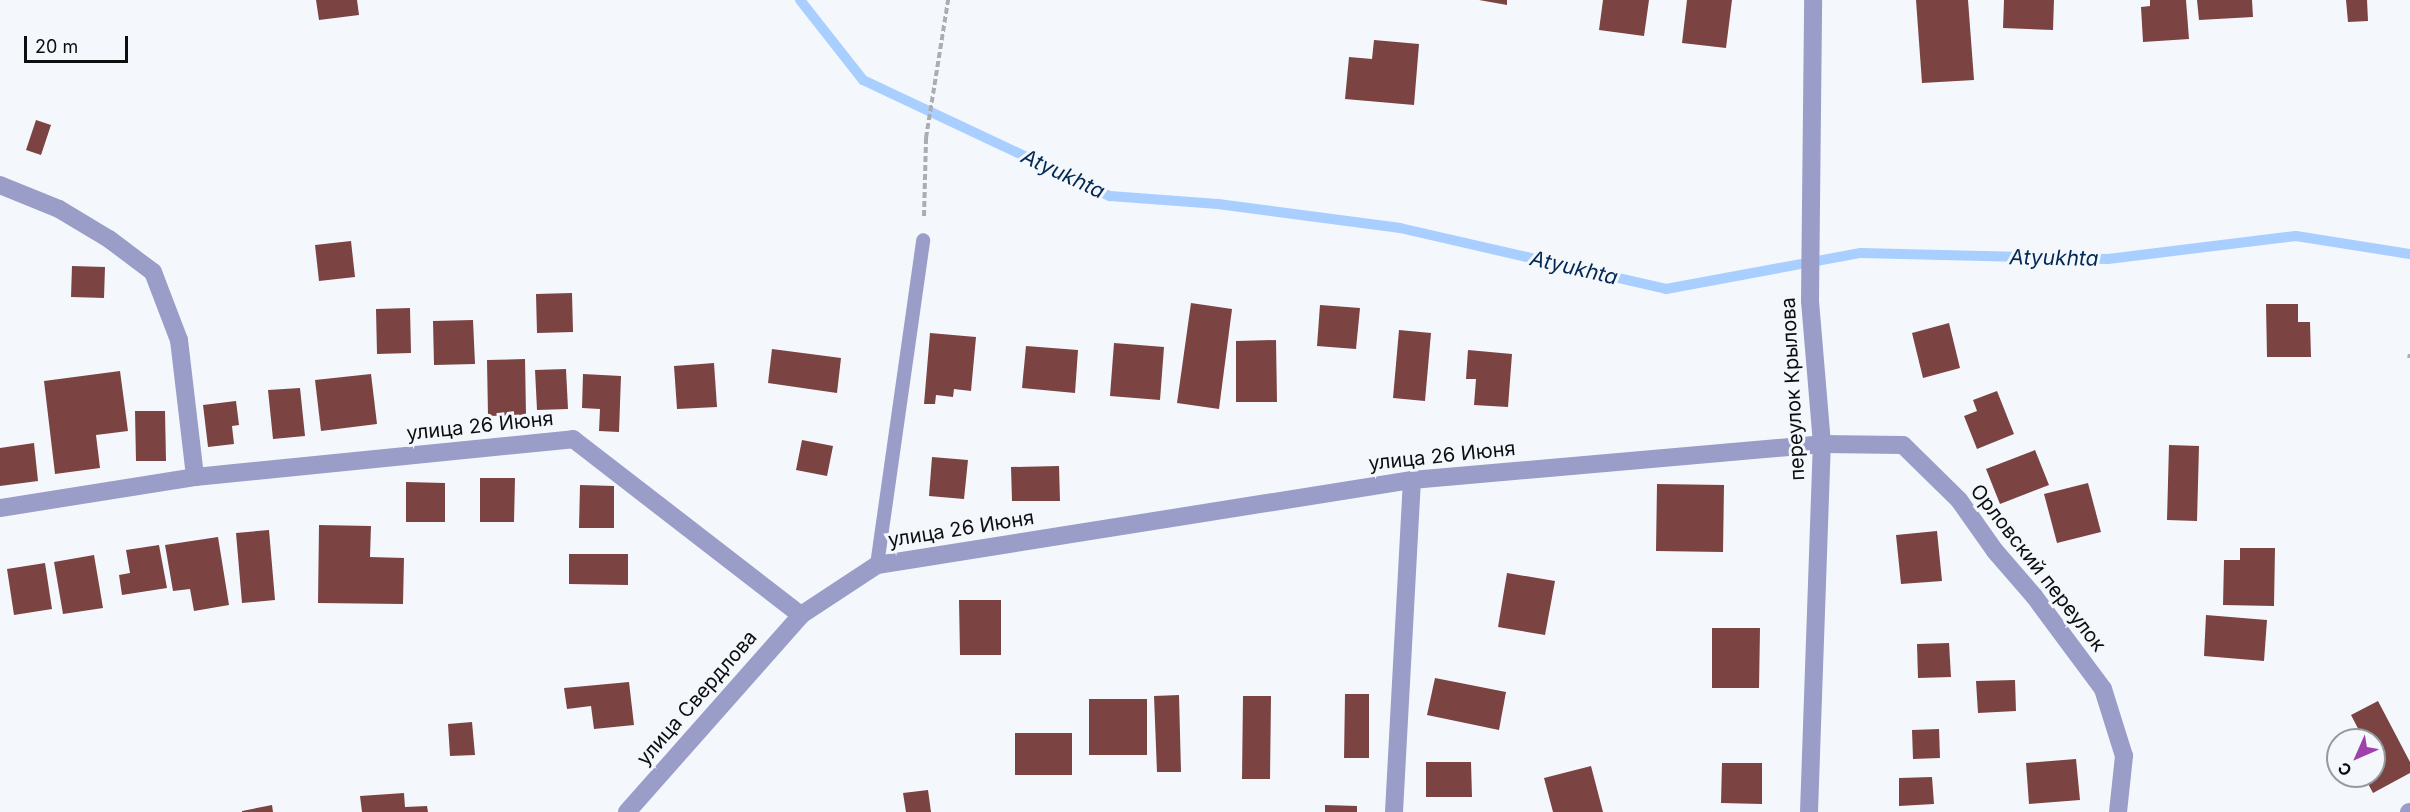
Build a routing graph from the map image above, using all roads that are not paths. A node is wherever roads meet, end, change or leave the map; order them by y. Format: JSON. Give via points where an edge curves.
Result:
{"nodes":[{"id":1,"x":1813,"y":0,"type":"edge"},
{"id":2,"x":0,"y":185,"type":"edge"},
{"id":3,"x":923,"y":240,"type":"road end"},
{"id":4,"x":1822,"y":444,"type":"junction"},
{"id":5,"x":195,"y":477,"type":"junction"},
{"id":6,"x":1412,"y":480,"type":"junction"},
{"id":7,"x":0,"y":508,"type":"edge"},
{"id":8,"x":877,"y":565,"type":"junction"},
{"id":9,"x":801,"y":615,"type":"junction"},
{"id":10,"x":627,"y":812,"type":"edge"},
{"id":11,"x":1394,"y":812,"type":"edge"},
{"id":12,"x":1809,"y":812,"type":"edge"},
{"id":13,"x":2118,"y":812,"type":"edge"}],
"edges":[{"from":1,"to":4,"type":"street","name":"переулок Крылова","via":[[1810,301]]},
{"from":2,"to":5,"type":"street","via":[[58,210],[109,239],[153,272],[179,340]]},
{"from":3,"to":8,"type":"lane"},
{"from":4,"to":6,"type":"street","name":"улица 26 Июня"},
{"from":4,"to":12,"type":"street","name":"переулок Крылова"},
{"from":4,"to":13,"type":"street","name":"Орловский переулок","via":[[1903,445],[1959,500],[2103,689],[2124,756]]},
{"from":5,"to":7,"type":"street","name":"улица 26 Июня"},
{"from":5,"to":9,"type":"street","name":"улица 26 Июня","via":[[573,439]]},
{"from":6,"to":8,"type":"street","name":"улица 26 Июня"},
{"from":6,"to":11,"type":"street"},
{"from":8,"to":9,"type":"street","name":"улица 26 Июня"},
{"from":9,"to":10,"type":"street","name":"улица Свердлова"}]}
